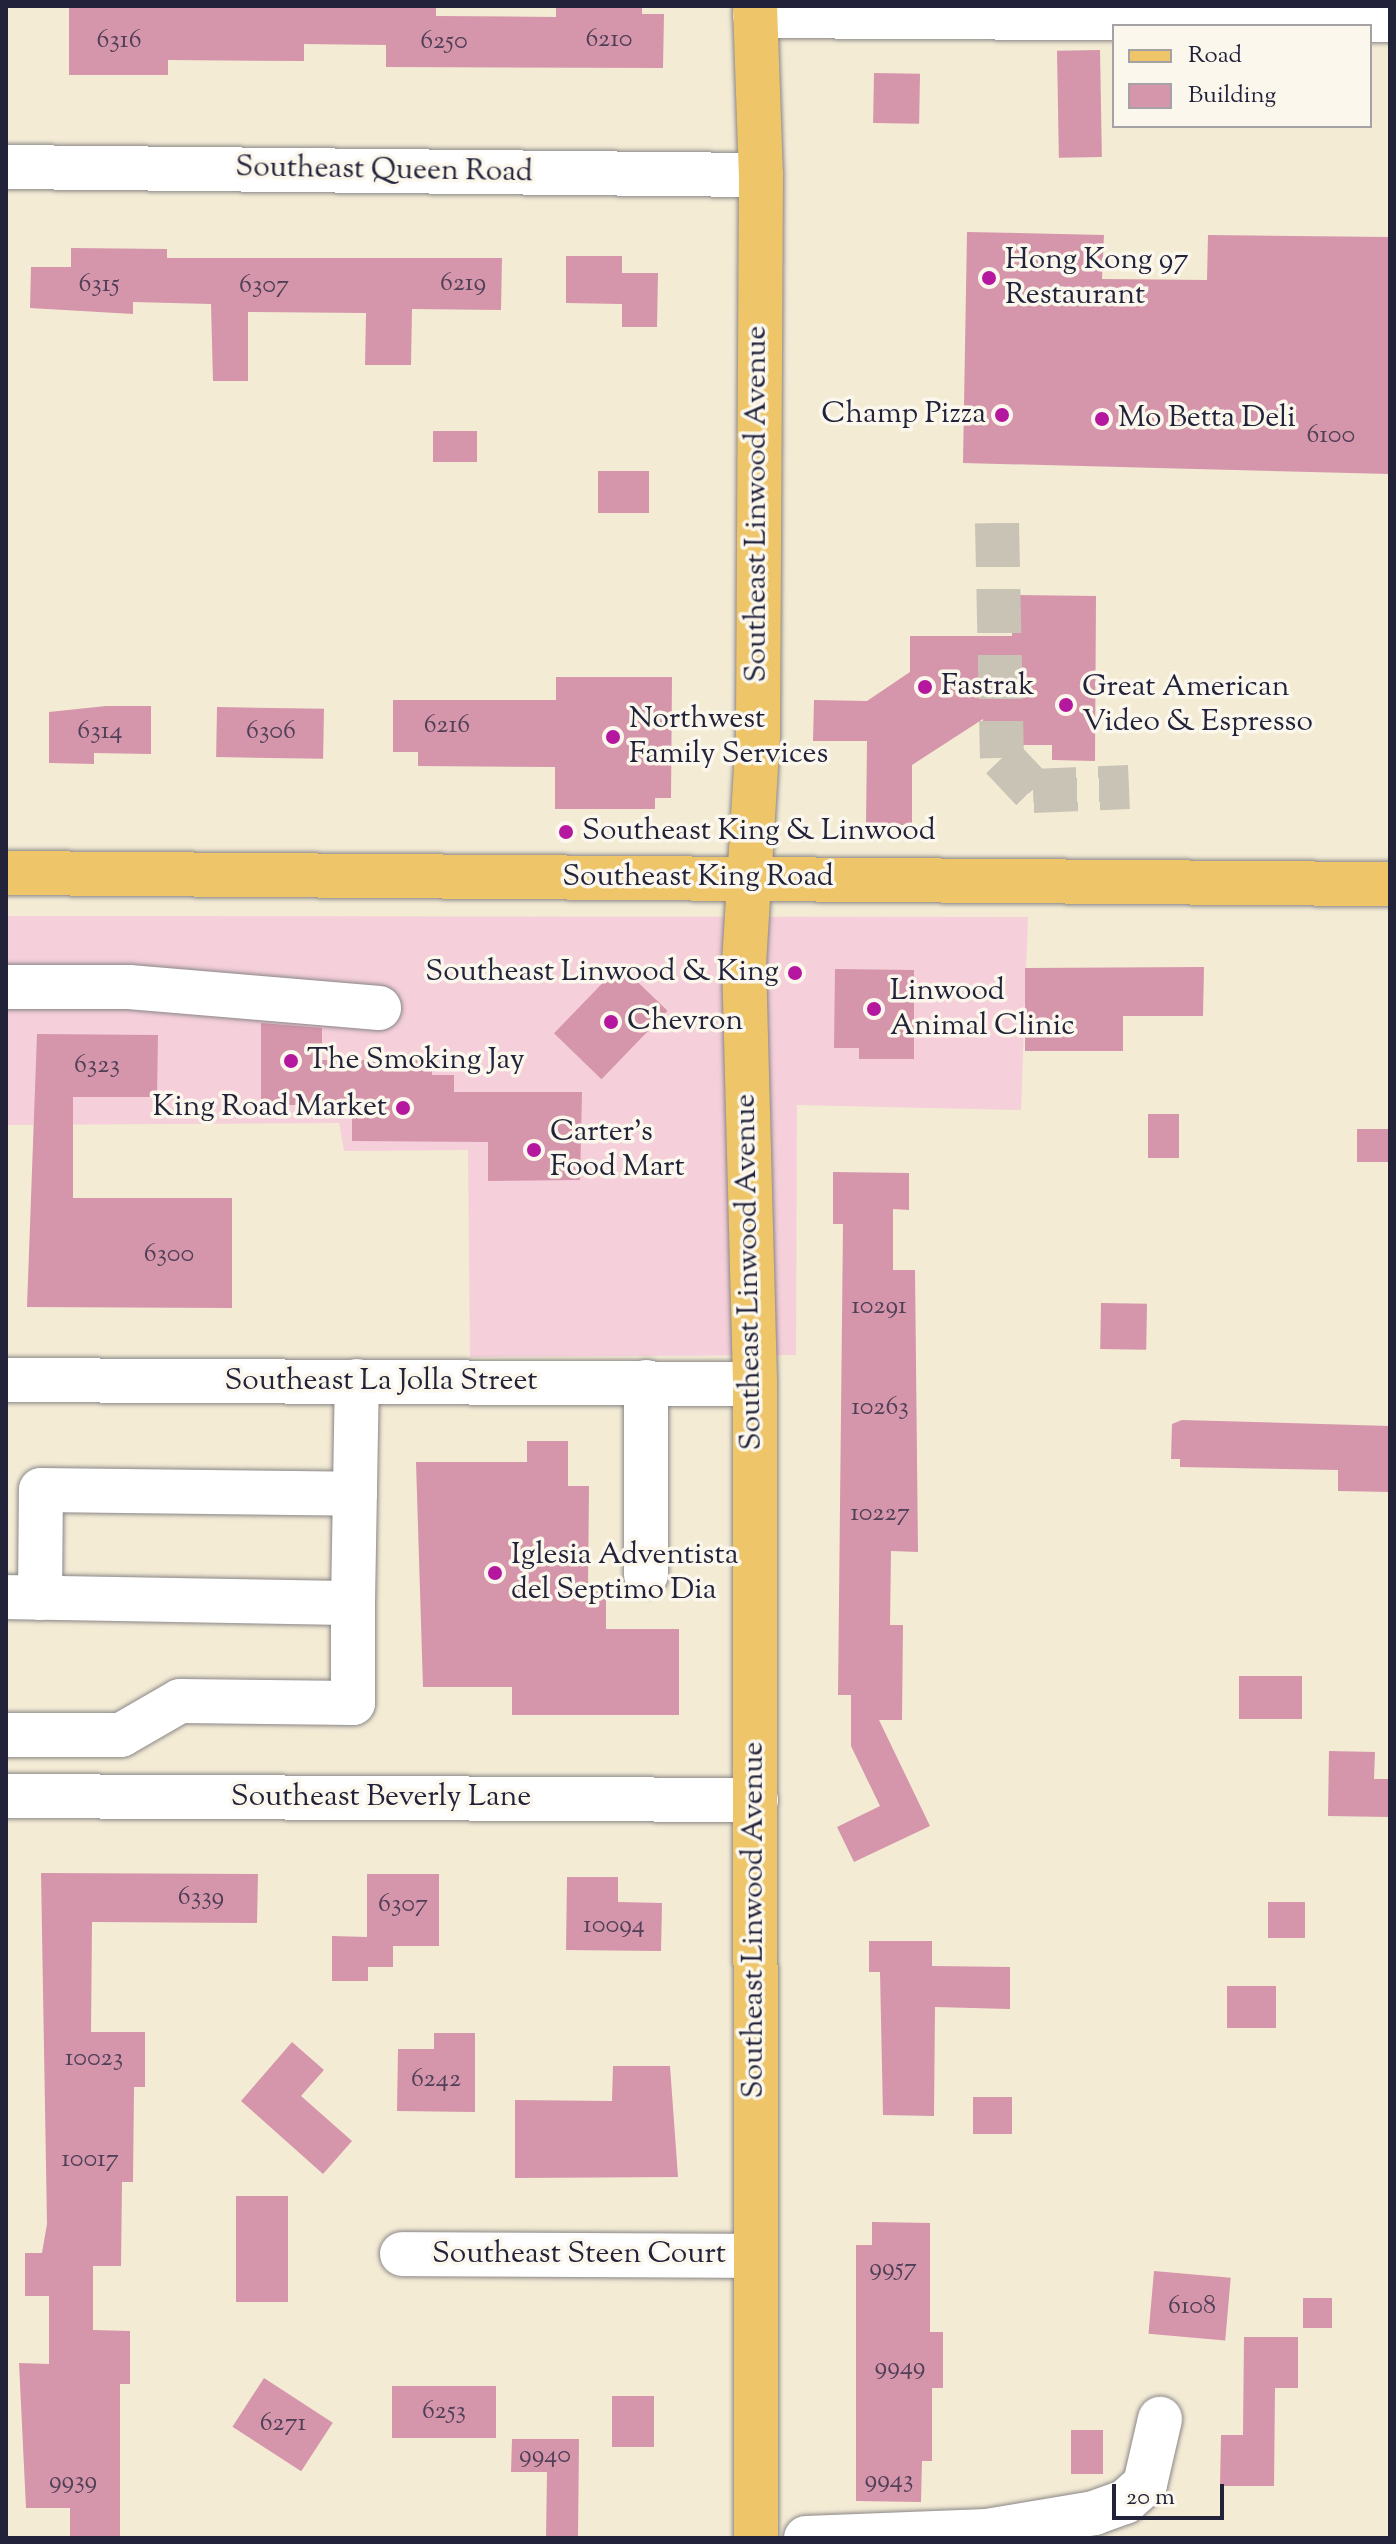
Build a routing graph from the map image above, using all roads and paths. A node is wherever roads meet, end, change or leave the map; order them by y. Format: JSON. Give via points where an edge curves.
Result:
{"nodes":[{"id":1,"x":755,"y":11,"type":"edge"},
{"id":2,"x":1390,"y":20,"type":"edge"},
{"id":3,"x":6,"y":167,"type":"edge"},
{"id":4,"x":761,"y":175,"type":"junction"},
{"id":5,"x":6,"y":873,"type":"edge"},
{"id":6,"x":750,"y":878,"type":"junction"},
{"id":7,"x":1390,"y":884,"type":"edge"},
{"id":8,"x":6,"y":987,"type":"edge"},
{"id":9,"x":379,"y":1008,"type":"dead end"},
{"id":10,"x":6,"y":1380,"type":"edge"},
{"id":11,"x":357,"y":1381,"type":"junction"},
{"id":12,"x":646,"y":1382,"type":"junction"},
{"id":13,"x":755,"y":1384,"type":"junction"},
{"id":14,"x":355,"y":1494,"type":"junction"},
{"id":15,"x":646,"y":1575,"type":"dead end"},
{"id":16,"x":23,"y":1598,"type":"edge"},
{"id":17,"x":353,"y":1603,"type":"junction"},
{"id":18,"x":6,"y":1735,"type":"edge"},
{"id":19,"x":6,"y":1796,"type":"edge"},
{"id":20,"x":756,"y":1800,"type":"junction"},
{"id":21,"x":402,"y":2254,"type":"dead end"},
{"id":22,"x":756,"y":2256,"type":"junction"},
{"id":23,"x":1160,"y":2419,"type":"dead end"},
{"id":24,"x":756,"y":2538,"type":"edge"},
{"id":25,"x":806,"y":2538,"type":"edge"}],
"edges":[{"from":1,"to":2,"type":"street"},
{"from":1,"to":4,"type":"main road","name":"Southeast Linwood Avenue"},
{"from":3,"to":4,"type":"street","name":"Southeast Queen Road"},
{"from":4,"to":6,"type":"main road","name":"Southeast Linwood Avenue"},
{"from":5,"to":6,"type":"main road","name":"Southeast King Road"},
{"from":6,"to":7,"type":"main road","name":"Southeast King Road"},
{"from":6,"to":13,"type":"main road","name":"Southeast Linwood Avenue","via":[[744,961]]},
{"from":8,"to":9,"type":"street","via":[[129,987]]},
{"from":10,"to":11,"type":"street","name":"Southeast La Jolla Street"},
{"from":11,"to":12,"type":"street","name":"Southeast La Jolla Street"},
{"from":11,"to":14,"type":"street"},
{"from":12,"to":13,"type":"street","name":"Southeast La Jolla Street"},
{"from":12,"to":15,"type":"street"},
{"from":13,"to":20,"type":"main road","name":"Southeast Linwood Avenue"},
{"from":14,"to":16,"type":"street","via":[[41,1490]]},
{"from":14,"to":17,"type":"street"},
{"from":16,"to":17,"type":"street"},
{"from":17,"to":18,"type":"street","via":[[353,1703],[180,1701],[121,1735]]},
{"from":19,"to":20,"type":"street","name":"Southeast Beverly Lane"},
{"from":20,"to":22,"type":"main road","name":"Southeast Linwood Avenue"},
{"from":21,"to":22,"type":"street","name":"Southeast Steen Court"},
{"from":22,"to":24,"type":"main road","name":"Southeast Linwood Avenue"},
{"from":23,"to":25,"type":"street","via":[[1145,2484],[1125,2502],[1094,2513],[987,2531]]}]}
